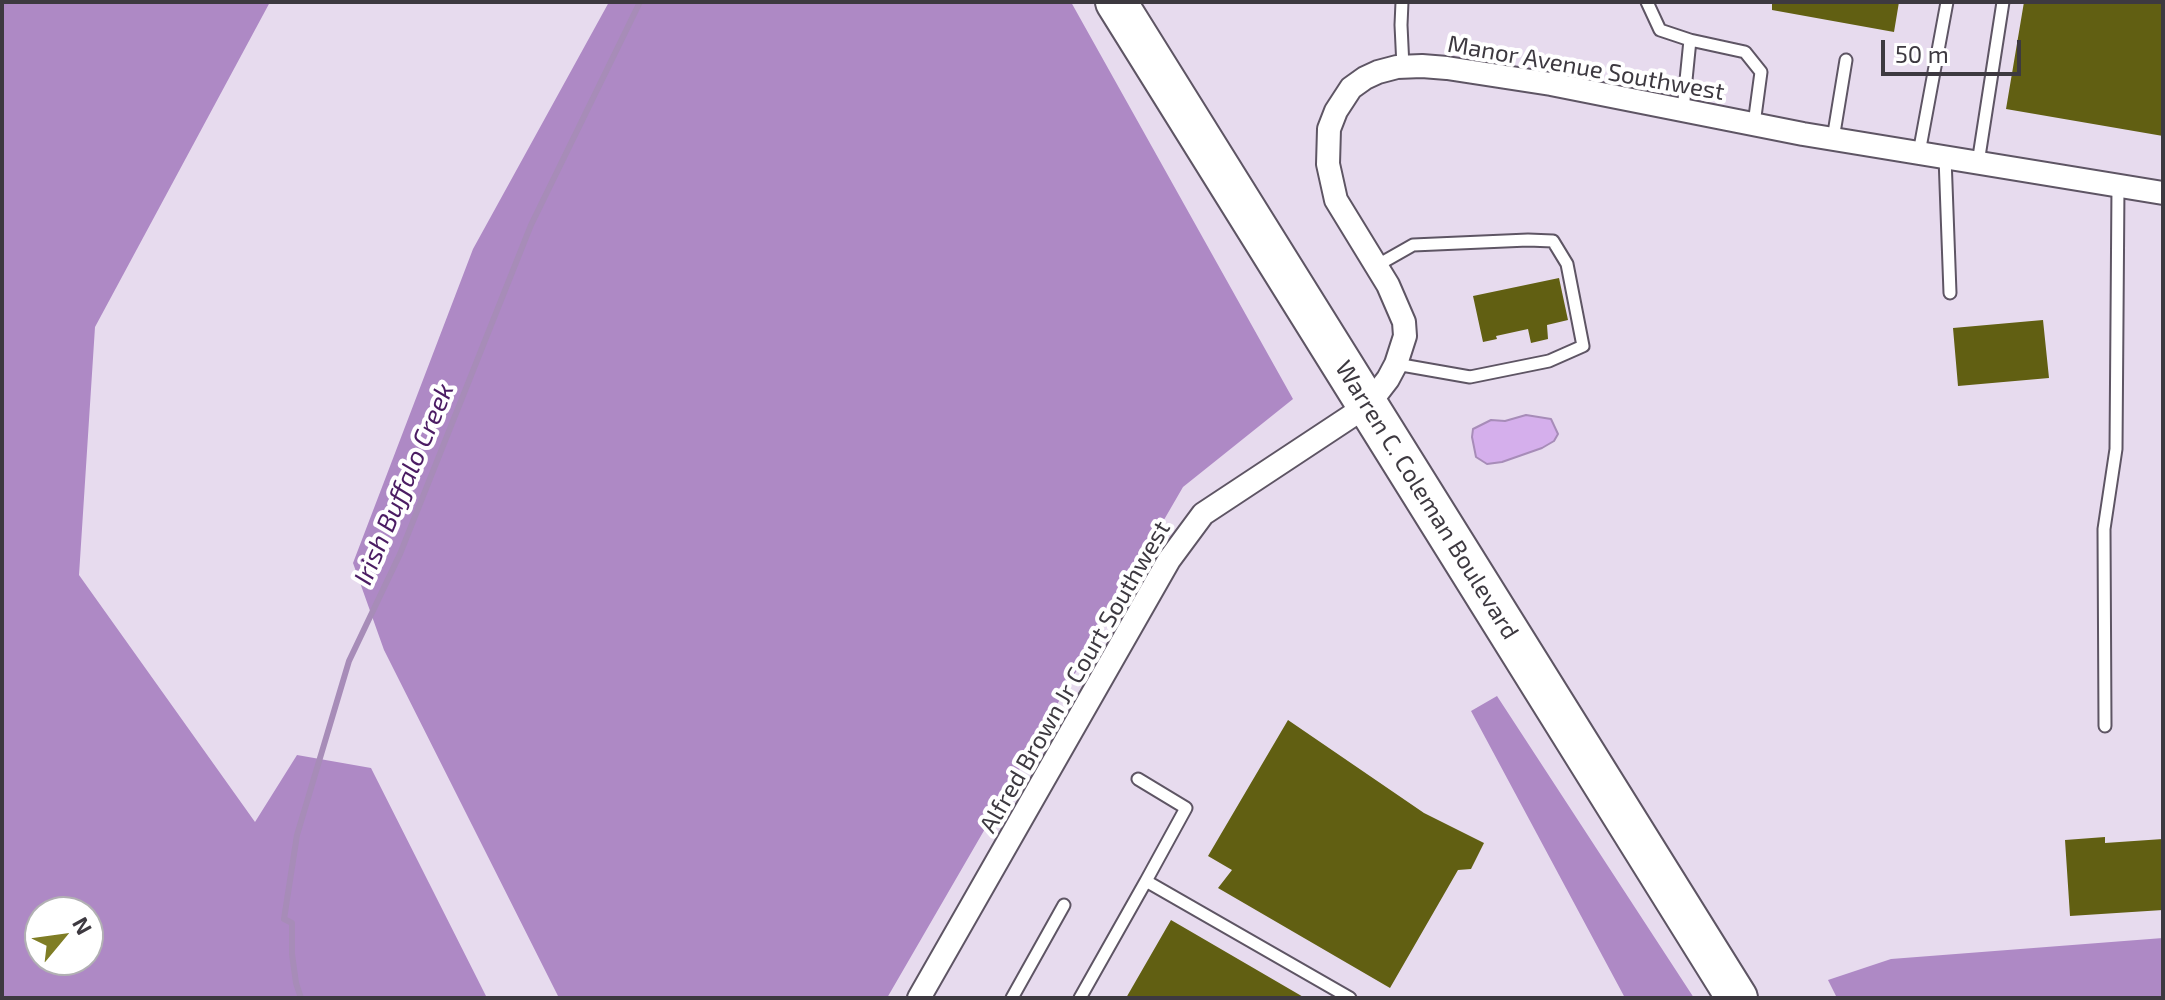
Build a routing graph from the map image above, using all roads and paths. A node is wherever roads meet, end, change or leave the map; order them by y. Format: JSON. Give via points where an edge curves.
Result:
{"nodes":[{"id":1,"x":1116,"y":2,"type":"edge"},
{"id":2,"x":1402,"y":2,"type":"edge"},
{"id":3,"x":1647,"y":2,"type":"edge"},
{"id":4,"x":1947,"y":2,"type":"edge"},
{"id":5,"x":2003,"y":2,"type":"edge"},
{"id":6,"x":1690,"y":40,"type":"junction"},
{"id":7,"x":1846,"y":60,"type":"dead end"},
{"id":8,"x":1403,"y":67,"type":"junction"},
{"id":9,"x":1683,"y":110,"type":"junction"},
{"id":10,"x":1754,"y":124,"type":"junction"},
{"id":11,"x":1833,"y":139,"type":"junction"},
{"id":12,"x":1919,"y":153,"type":"junction"},
{"id":13,"x":1945,"y":157,"type":"junction"},
{"id":14,"x":1978,"y":163,"type":"junction"},
{"id":15,"x":2118,"y":186,"type":"junction"},
{"id":16,"x":2163,"y":193,"type":"edge"},
{"id":17,"x":1376,"y":266,"type":"junction"},
{"id":18,"x":1950,"y":293,"type":"dead end"},
{"id":19,"x":1396,"y":364,"type":"junction"},
{"id":20,"x":1368,"y":405,"type":"junction"},
{"id":21,"x":2105,"y":726,"type":"dead end"},
{"id":22,"x":1138,"y":779,"type":"dead end"},
{"id":23,"x":1146,"y":881,"type":"junction"},
{"id":24,"x":1064,"y":905,"type":"dead end"},
{"id":25,"x":919,"y":998,"type":"edge"},
{"id":26,"x":1012,"y":998,"type":"edge"},
{"id":27,"x":1080,"y":998,"type":"edge"},
{"id":28,"x":1350,"y":998,"type":"edge"},
{"id":29,"x":1737,"y":998,"type":"edge"}],
"edges":[{"from":1,"to":20,"type":"highway","name":"Warren C. Coleman Boulevard"},
{"from":2,"to":8,"type":"lane"},
{"from":3,"to":6,"type":"lane","via":[[1660,30]]},
{"from":4,"to":12,"type":"lane"},
{"from":5,"to":14,"type":"lane"},
{"from":6,"to":9,"type":"lane"},
{"from":6,"to":10,"type":"lane","via":[[1745,52],[1761,72]]},
{"from":7,"to":11,"type":"lane"},
{"from":8,"to":9,"type":"street","name":"Manor Avenue Southwest","via":[[1447,68]]},
{"from":8,"to":17,"type":"street","name":"Manor Avenue Southwest","via":[[1378,72],[1351,88],[1329,129],[1328,164],[1336,200]]},
{"from":9,"to":10,"type":"street","name":"Manor Avenue Southwest"},
{"from":10,"to":11,"type":"street","name":"Manor Avenue Southwest"},
{"from":11,"to":12,"type":"street","name":"Manor Avenue Southwest"},
{"from":12,"to":13,"type":"street","name":"Manor Avenue Southwest"},
{"from":13,"to":14,"type":"street","name":"Manor Avenue Southwest"},
{"from":13,"to":18,"type":"lane"},
{"from":14,"to":15,"type":"street","name":"Manor Avenue Southwest"},
{"from":15,"to":16,"type":"street","name":"Manor Avenue Southwest"},
{"from":15,"to":21,"type":"lane","via":[[2116,449],[2104,529]]},
{"from":17,"to":19,"type":"street","name":"Manor Avenue Southwest","via":[[1404,322]]},
{"from":17,"to":19,"type":"lane","via":[[1413,245],[1553,241],[1567,264],[1583,346],[1549,361],[1470,377]]},
{"from":19,"to":20,"type":"street","name":"Manor Avenue Southwest"},
{"from":20,"to":25,"type":"street","name":"Alfred Brown Jr Court Southwest","via":[[1203,514],[1169,560]]},
{"from":20,"to":29,"type":"highway","name":"Warren C. Coleman Boulevard"},
{"from":22,"to":23,"type":"lane","via":[[1186,808]]},
{"from":23,"to":27,"type":"lane"},
{"from":23,"to":28,"type":"lane"},
{"from":24,"to":26,"type":"lane"}]}
